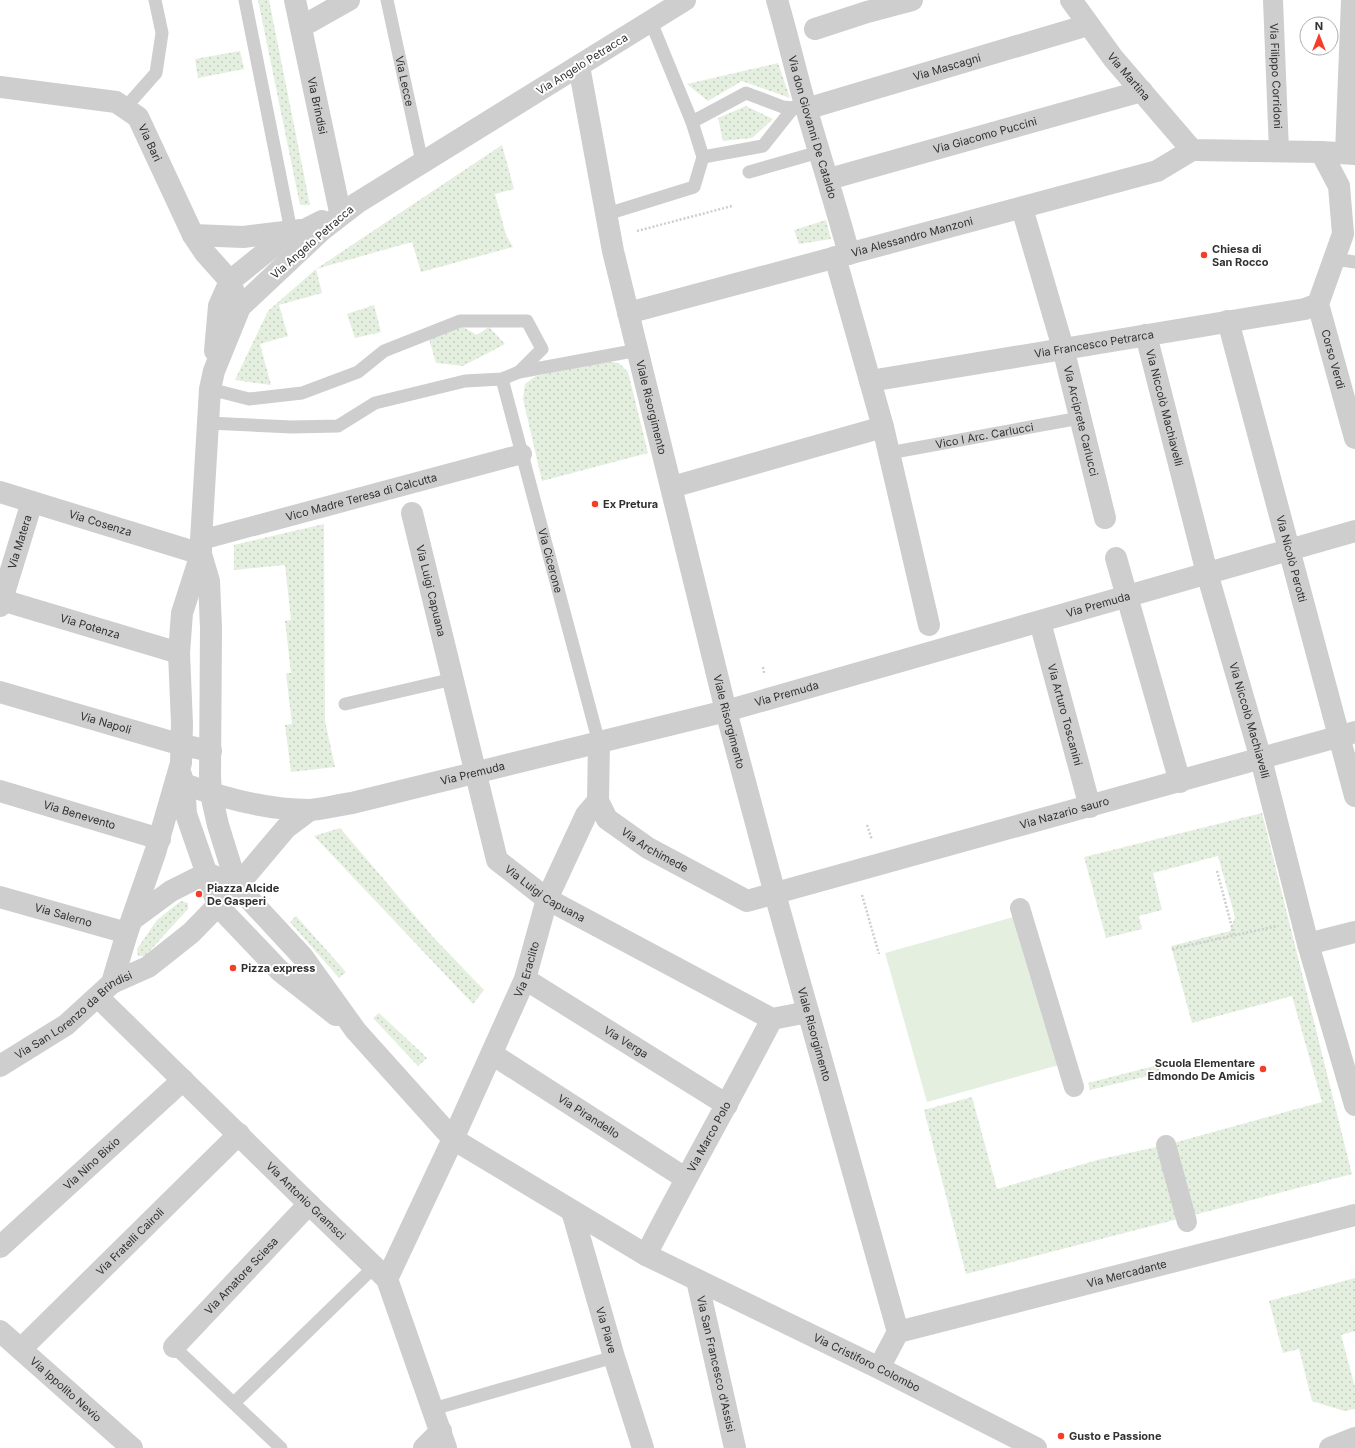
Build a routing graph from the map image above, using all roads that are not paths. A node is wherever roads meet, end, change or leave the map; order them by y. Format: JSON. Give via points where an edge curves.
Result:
{"nodes":[{"id":1,"x":155,"y":0,"type":"edge"},
{"id":2,"x":245,"y":0,"type":"edge"},
{"id":3,"x":296,"y":0,"type":"edge"},
{"id":4,"x":349,"y":0,"type":"edge"},
{"id":5,"x":386,"y":0,"type":"edge"},
{"id":6,"x":685,"y":0,"type":"edge"},
{"id":7,"x":777,"y":0,"type":"edge"},
{"id":8,"x":912,"y":0,"type":"edge"},
{"id":9,"x":1070,"y":0,"type":"edge"},
{"id":10,"x":1273,"y":0,"type":"edge"},
{"id":11,"x":1351,"y":0,"type":"edge"},
{"id":12,"x":864,"y":6,"type":"edge"},
{"id":13,"x":650,"y":22,"type":"junction"},
{"id":14,"x":1088,"y":25,"type":"junction"},
{"id":15,"x":301,"y":27,"type":"junction"},
{"id":16,"x":815,"y":29,"type":"dead end"},
{"id":17,"x":579,"y":66,"type":"junction"},
{"id":18,"x":0,"y":87,"type":"edge"},
{"id":19,"x":1142,"y":91,"type":"junction"},
{"id":20,"x":125,"y":108,"type":"junction"},
{"id":21,"x":800,"y":108,"type":"junction"},
{"id":22,"x":692,"y":122,"type":"junction"},
{"id":23,"x":1192,"y":150,"type":"junction"},
{"id":24,"x":1279,"y":151,"type":"junction"},
{"id":25,"x":819,"y":152,"type":"junction"},
{"id":26,"x":1321,"y":152,"type":"junction"},
{"id":27,"x":1350,"y":153,"type":"edge"},
{"id":28,"x":703,"y":157,"type":"junction"},
{"id":29,"x":422,"y":162,"type":"junction"},
{"id":30,"x":749,"y":172,"type":"dead end"},
{"id":31,"x":829,"y":179,"type":"junction"},
{"id":32,"x":349,"y":207,"type":"junction"},
{"id":33,"x":1022,"y":208,"type":"junction"},
{"id":34,"x":607,"y":214,"type":"junction"},
{"id":35,"x":298,"y":231,"type":"junction"},
{"id":36,"x":193,"y":235,"type":"junction"},
{"id":37,"x":842,"y":255,"type":"junction"},
{"id":38,"x":1345,"y":260,"type":"edge"},
{"id":39,"x":230,"y":280,"type":"junction"},
{"id":40,"x":1318,"y":304,"type":"junction"},
{"id":41,"x":240,"y":307,"type":"junction"},
{"id":42,"x":628,"y":313,"type":"junction"},
{"id":43,"x":1228,"y":321,"type":"junction"},
{"id":44,"x":1146,"y":335,"type":"junction"},
{"id":45,"x":1063,"y":348,"type":"junction"},
{"id":46,"x":638,"y":350,"type":"junction"},
{"id":47,"x":519,"y":372,"type":"junction"},
{"id":48,"x":502,"y":379,"type":"junction"},
{"id":49,"x":212,"y":380,"type":"junction"},
{"id":50,"x":870,"y":381,"type":"junction"},
{"id":51,"x":1080,"y":418,"type":"junction"},
{"id":52,"x":209,"y":424,"type":"junction"},
{"id":53,"x":883,"y":427,"type":"junction"},
{"id":54,"x":1355,"y":436,"type":"edge"},
{"id":55,"x":889,"y":452,"type":"junction"},
{"id":56,"x":522,"y":454,"type":"junction"},
{"id":57,"x":672,"y":487,"type":"junction"},
{"id":58,"x":0,"y":492,"type":"edge"},
{"id":59,"x":32,"y":502,"type":"junction"},
{"id":60,"x":412,"y":512,"type":"dead end"},
{"id":61,"x":1105,"y":518,"type":"dead end"},
{"id":62,"x":1355,"y":531,"type":"edge"},
{"id":63,"x":201,"y":547,"type":"junction"},
{"id":64,"x":1289,"y":550,"type":"junction"},
{"id":65,"x":1116,"y":558,"type":"dead end"},
{"id":66,"x":1207,"y":573,"type":"junction"},
{"id":67,"x":1127,"y":596,"type":"junction"},
{"id":68,"x":1,"y":603,"type":"edge"},
{"id":69,"x":1040,"y":622,"type":"junction"},
{"id":70,"x":929,"y":625,"type":"dead end"},
{"id":71,"x":179,"y":653,"type":"junction"},
{"id":72,"x":453,"y":679,"type":"junction"},
{"id":73,"x":0,"y":692,"type":"edge"},
{"id":74,"x":345,"y":704,"type":"dead end"},
{"id":75,"x":726,"y":711,"type":"junction"},
{"id":76,"x":1347,"y":734,"type":"edge"},
{"id":77,"x":599,"y":743,"type":"junction"},
{"id":78,"x":182,"y":745,"type":"junction"},
{"id":79,"x":211,"y":751,"type":"junction"},
{"id":80,"x":1261,"y":759,"type":"junction"},
{"id":81,"x":476,"y":773,"type":"junction"},
{"id":82,"x":181,"y":776,"type":"junction"},
{"id":83,"x":1180,"y":782,"type":"junction"},
{"id":84,"x":0,"y":791,"type":"edge"},
{"id":85,"x":212,"y":794,"type":"junction"},
{"id":86,"x":1355,"y":796,"type":"edge"},
{"id":87,"x":598,"y":801,"type":"junction"},
{"id":88,"x":1090,"y":807,"type":"junction"},
{"id":89,"x":310,"y":810,"type":"junction"},
{"id":90,"x":160,"y":839,"type":"junction"},
{"id":91,"x":207,"y":873,"type":"junction"},
{"id":92,"x":237,"y":886,"type":"junction"},
{"id":93,"x":775,"y":894,"type":"junction"},
{"id":94,"x":0,"y":897,"type":"edge"},
{"id":95,"x":547,"y":899,"type":"junction"},
{"id":96,"x":218,"y":906,"type":"junction"},
{"id":97,"x":1020,"y":908,"type":"dead end"},
{"id":98,"x":130,"y":926,"type":"junction"},
{"id":99,"x":1355,"y":932,"type":"edge"},
{"id":100,"x":1308,"y":944,"type":"junction"},
{"id":101,"x":525,"y":979,"type":"junction"},
{"id":102,"x":105,"y":990,"type":"junction"},
{"id":103,"x":808,"y":1012,"type":"junction"},
{"id":104,"x":772,"y":1019,"type":"junction"},
{"id":105,"x":356,"y":1031,"type":"junction"},
{"id":106,"x":492,"y":1054,"type":"junction"},
{"id":107,"x":0,"y":1066,"type":"edge"},
{"id":108,"x":183,"y":1080,"type":"junction"},
{"id":109,"x":1352,"y":1080,"type":"edge"},
{"id":110,"x":1074,"y":1087,"type":"dead end"},
{"id":111,"x":727,"y":1105,"type":"junction"},
{"id":112,"x":1355,"y":1105,"type":"edge"},
{"id":113,"x":239,"y":1134,"type":"junction"},
{"id":114,"x":454,"y":1139,"type":"junction"},
{"id":115,"x":1166,"y":1145,"type":"dead end"},
{"id":116,"x":685,"y":1178,"type":"junction"},
{"id":117,"x":309,"y":1204,"type":"junction"},
{"id":118,"x":572,"y":1211,"type":"junction"},
{"id":119,"x":1355,"y":1215,"type":"edge"},
{"id":120,"x":1187,"y":1222,"type":"dead end"},
{"id":121,"x":0,"y":1248,"type":"edge"},
{"id":122,"x":646,"y":1255,"type":"junction"},
{"id":123,"x":381,"y":1272,"type":"junction"},
{"id":124,"x":696,"y":1280,"type":"junction"},
{"id":125,"x":0,"y":1331,"type":"edge"},
{"id":126,"x":898,"y":1332,"type":"junction"},
{"id":127,"x":174,"y":1347,"type":"joint"},
{"id":128,"x":21,"y":1350,"type":"junction"},
{"id":129,"x":614,"y":1357,"type":"junction"},
{"id":130,"x":879,"y":1368,"type":"junction"},
{"id":131,"x":234,"y":1403,"type":"junction"},
{"id":132,"x":434,"y":1408,"type":"junction"},
{"id":133,"x":443,"y":1440,"type":"edge"},
{"id":134,"x":132,"y":1448,"type":"edge"},
{"id":135,"x":281,"y":1448,"type":"edge"},
{"id":136,"x":424,"y":1448,"type":"edge"},
{"id":137,"x":644,"y":1448,"type":"edge"},
{"id":138,"x":735,"y":1448,"type":"edge"},
{"id":139,"x":1036,"y":1448,"type":"edge"}],
"edges":[{"from":1,"to":20,"type":"lane","via":[[162,33],[156,73]]},
{"from":2,"to":35,"type":"lane"},
{"from":3,"to":15,"type":"street","name":"Via Brindisi"},
{"from":4,"to":15,"type":"street"},
{"from":5,"to":29,"type":"lane","name":"Via Lecce"},
{"from":6,"to":13,"type":"street","name":"Via Angelo Petracca"},
{"from":7,"to":21,"type":"street","name":"Via don Giovanni De Cataldo","via":[[789,39]]},
{"from":8,"to":12,"type":"street"},
{"from":9,"to":14,"type":"street","name":"Via Martina"},
{"from":10,"to":24,"type":"street","name":"Via Filippo Corridoni"},
{"from":11,"to":27,"type":"street"},
{"from":12,"to":16,"type":"street"},
{"from":13,"to":17,"type":"street","name":"Via Angelo Petracca"},
{"from":13,"to":22,"type":"lane"},
{"from":14,"to":19,"type":"street","name":"Via Martina"},
{"from":14,"to":21,"type":"street","name":"Via Mascagni"},
{"from":15,"to":32,"type":"street","name":"Via Brindisi"},
{"from":17,"to":29,"type":"street","name":"Via Angelo Petracca"},
{"from":17,"to":34,"type":"street","name":"Viale Risorgimento"},
{"from":18,"to":20,"type":"street","name":"Via Bari","via":[[116,102]]},
{"from":19,"to":23,"type":"street","name":"Via Martina"},
{"from":19,"to":31,"type":"street","name":"Via Giacomo Puccini"},
{"from":20,"to":36,"type":"street","name":"Via Bari","via":[[138,117]]},
{"from":21,"to":22,"type":"lane","via":[[783,107],[746,93]]},
{"from":21,"to":25,"type":"street","name":"Via don Giovanni De Cataldo"},
{"from":21,"to":28,"type":"lane","via":[[763,146]]},
{"from":22,"to":28,"type":"lane"},
{"from":23,"to":24,"type":"street"},
{"from":23,"to":33,"type":"street","name":"Via Alessandro Manzoni","via":[[1157,171]]},
{"from":24,"to":26,"type":"street"},
{"from":25,"to":30,"type":"lane"},
{"from":25,"to":31,"type":"street","name":"Via don Giovanni De Cataldo"},
{"from":26,"to":27,"type":"street"},
{"from":26,"to":38,"type":"street","via":[[1339,186]]},
{"from":28,"to":34,"type":"lane","via":[[694,187]]},
{"from":29,"to":32,"type":"street","name":"Via Angelo Petracca"},
{"from":31,"to":37,"type":"street","name":"Via don Giovanni De Cataldo"},
{"from":32,"to":35,"type":"street"},
{"from":32,"to":41,"type":"street","name":"Via Angelo Petracca"},
{"from":33,"to":37,"type":"street","name":"Via Alessandro Manzoni"},
{"from":33,"to":45,"type":"street","name":"Via Arciprete Carlucci"},
{"from":34,"to":42,"type":"street","name":"Viale Risorgimento"},
{"from":35,"to":36,"type":"street","via":[[243,237]]},
{"from":35,"to":39,"type":"street","via":[[276,244]]},
{"from":36,"to":39,"type":"street","name":"Via Bari","via":[[205,253]]},
{"from":37,"to":42,"type":"street","name":"Via Alessandro Manzoni"},
{"from":37,"to":50,"type":"street","name":"Via don Giovanni De Cataldo"},
{"from":38,"to":40,"type":"street"},
{"from":39,"to":41,"type":"street"},
{"from":39,"to":49,"type":"street","via":[[219,306]]},
{"from":40,"to":43,"type":"street","name":"Via Francesco Petrarca","via":[[1305,309]]},
{"from":40,"to":54,"type":"street","name":"Corso Verdi"},
{"from":41,"to":49,"type":"street","name":"Via Angelo Petracca"},
{"from":42,"to":46,"type":"street","name":"Viale Risorgimento"},
{"from":43,"to":44,"type":"street","name":"Via Francesco Petrarca"},
{"from":43,"to":64,"type":"street","name":"Via Nicolò Perotti"},
{"from":44,"to":45,"type":"street","name":"Via Francesco Petrarca"},
{"from":44,"to":66,"type":"street","name":"Via Niccolò Machiavelli"},
{"from":45,"to":50,"type":"street","name":"Via Francesco Petrarca"},
{"from":45,"to":51,"type":"street","name":"Via Arciprete Carlucci"},
{"from":46,"to":47,"type":"lane"},
{"from":46,"to":57,"type":"street","name":"Viale Risorgimento"},
{"from":47,"to":48,"type":"lane"},
{"from":47,"to":49,"type":"lane","via":[[542,349],[527,321],[460,321],[384,351],[358,372],[302,393],[249,399]]},
{"from":48,"to":52,"type":"lane","via":[[464,381],[375,403],[338,426]]},
{"from":48,"to":56,"type":"lane","name":"Via Cicerone"},
{"from":49,"to":52,"type":"street","name":"Via Angelo Petracca"},
{"from":50,"to":53,"type":"street","name":"Via don Giovanni De Cataldo"},
{"from":51,"to":55,"type":"lane","name":"Vico I Arc. Carlucci"},
{"from":51,"to":61,"type":"street","name":"Via Arciprete Carlucci"},
{"from":52,"to":63,"type":"street","name":"Via Angelo Petracca"},
{"from":53,"to":55,"type":"street","name":"Via don Giovanni De Cataldo"},
{"from":53,"to":57,"type":"street"},
{"from":55,"to":70,"type":"street","name":"Via don Giovanni De Cataldo"},
{"from":56,"to":63,"type":"street","name":"Vico Madre Teresa di Calcutta"},
{"from":56,"to":77,"type":"lane","name":"Via Cicerone"},
{"from":57,"to":75,"type":"street","name":"Viale Risorgimento"},
{"from":58,"to":59,"type":"street","name":"Via Cosenza"},
{"from":59,"to":63,"type":"street","name":"Via Cosenza"},
{"from":59,"to":68,"type":"street","name":"Via Matera"},
{"from":60,"to":72,"type":"street","name":"Via Luigi Capuana"},
{"from":62,"to":64,"type":"street","name":"Via Premuda"},
{"from":63,"to":71,"type":"street","via":[[182,613]]},
{"from":63,"to":79,"type":"street","via":[[209,581]]},
{"from":64,"to":66,"type":"street","name":"Via Premuda"},
{"from":64,"to":76,"type":"street","name":"Via Nicolò Perotti"},
{"from":65,"to":67,"type":"street"},
{"from":66,"to":67,"type":"street","name":"Via Premuda"},
{"from":66,"to":80,"type":"street","name":"Via Niccolò Machiavelli"},
{"from":67,"to":69,"type":"street","name":"Via Premuda"},
{"from":67,"to":83,"type":"street"},
{"from":68,"to":71,"type":"street","name":"Via Potenza"},
{"from":69,"to":75,"type":"street","name":"Via Premuda"},
{"from":69,"to":88,"type":"street","name":"Via Arturo Toscanini"},
{"from":71,"to":78,"type":"street"},
{"from":72,"to":74,"type":"lane"},
{"from":72,"to":81,"type":"street","name":"Via Luigi Capuana"},
{"from":73,"to":78,"type":"street","name":"Via Napoli"},
{"from":75,"to":77,"type":"street","name":"Via Premuda"},
{"from":75,"to":93,"type":"street","name":"Viale Risorgimento"},
{"from":76,"to":80,"type":"street","name":"Via Nazario sauro"},
{"from":76,"to":86,"type":"street","name":"Via Nicolò Perotti"},
{"from":77,"to":81,"type":"street","name":"Via Premuda"},
{"from":77,"to":87,"type":"street","name":"Via Archimede"},
{"from":78,"to":79,"type":"street","name":"Via Napoli"},
{"from":78,"to":82,"type":"street"},
{"from":79,"to":85,"type":"street"},
{"from":80,"to":83,"type":"street","name":"Via Nazario sauro"},
{"from":80,"to":100,"type":"street","name":"Via Niccolò Machiavelli"},
{"from":81,"to":89,"type":"street","name":"Via Premuda","via":[[352,803]]},
{"from":81,"to":95,"type":"street","name":"Via Luigi Capuana","via":[[497,860]]},
{"from":82,"to":85,"type":"street","name":"Via Premuda"},
{"from":82,"to":90,"type":"street"},
{"from":82,"to":91,"type":"street","via":[[186,814]]},
{"from":83,"to":88,"type":"street","name":"Via Nazario sauro"},
{"from":84,"to":90,"type":"street","name":"Via Benevento"},
{"from":85,"to":89,"type":"street","name":"Via Premuda","via":[[275,807]]},
{"from":85,"to":92,"type":"street","via":[[218,825]]},
{"from":87,"to":93,"type":"street","name":"Via Archimede","via":[[607,820],[648,848],[746,902]]},
{"from":87,"to":95,"type":"street","name":"Via Eraclito","via":[[586,815]]},
{"from":88,"to":93,"type":"street","name":"Via Nazario sauro"},
{"from":89,"to":92,"type":"street","via":[[286,828]]},
{"from":90,"to":98,"type":"street"},
{"from":91,"to":92,"type":"street"},
{"from":91,"to":96,"type":"street"},
{"from":91,"to":98,"type":"street","via":[[171,891]]},
{"from":92,"to":96,"type":"street"},
{"from":92,"to":105,"type":"street","via":[[302,956]]},
{"from":93,"to":103,"type":"street","name":"Viale Risorgimento"},
{"from":94,"to":98,"type":"street","name":"Via Salerno"},
{"from":95,"to":101,"type":"street","name":"Via Eraclito"},
{"from":95,"to":104,"type":"street","name":"Via Luigi Capuana"},
{"from":96,"to":102,"type":"street","name":"Via San Lorenzo da Brindisi","via":[[192,933],[148,967]]},
{"from":96,"to":105,"type":"street","via":[[280,971]]},
{"from":97,"to":110,"type":"street"},
{"from":98,"to":102,"type":"street"},
{"from":99,"to":100,"type":"street"},
{"from":100,"to":109,"type":"street","name":"Via Niccolò Machiavelli"},
{"from":101,"to":106,"type":"street","name":"Via Eraclito"},
{"from":101,"to":111,"type":"street","name":"Via Verga"},
{"from":102,"to":107,"type":"street","name":"Via San Lorenzo da Brindisi","via":[[66,1025]]},
{"from":102,"to":108,"type":"street","name":"Via Antonio Gramsci"},
{"from":103,"to":104,"type":"street"},
{"from":103,"to":126,"type":"street","name":"Viale Risorgimento"},
{"from":104,"to":111,"type":"street","name":"Via Marco Polo"},
{"from":105,"to":114,"type":"street","name":"Via Cristiforo Colombo"},
{"from":106,"to":114,"type":"street","name":"Via Eraclito"},
{"from":106,"to":116,"type":"street","name":"Via Pirandello"},
{"from":108,"to":113,"type":"street","name":"Via Antonio Gramsci"},
{"from":108,"to":121,"type":"street","name":"Via Nino Bixio"},
{"from":109,"to":112,"type":"street","name":"Via Niccolò Machiavelli"},
{"from":111,"to":116,"type":"street","name":"Via Marco Polo"},
{"from":113,"to":117,"type":"street","name":"Via Antonio Gramsci"},
{"from":113,"to":128,"type":"street","name":"Via Fratelli Cairoli"},
{"from":114,"to":118,"type":"street","name":"Via Cristiforo Colombo"},
{"from":114,"to":123,"type":"street","name":"Via Eraclito"},
{"from":115,"to":120,"type":"street"},
{"from":116,"to":122,"type":"street","name":"Via Marco Polo"},
{"from":117,"to":123,"type":"street","name":"Via Antonio Gramsci"},
{"from":117,"to":127,"type":"street","name":"Via Amatore Sciesa"},
{"from":118,"to":122,"type":"street","name":"Via Cristiforo Colombo"},
{"from":118,"to":129,"type":"street","name":"Via Piave"},
{"from":119,"to":126,"type":"street","name":"Via Mercadante"},
{"from":122,"to":124,"type":"street","name":"Via Cristiforo Colombo"},
{"from":123,"to":131,"type":"lane"},
{"from":123,"to":132,"type":"street","name":"Via Antonio Gramsci"},
{"from":124,"to":130,"type":"street","name":"Via Cristiforo Colombo"},
{"from":124,"to":138,"type":"street","name":"Via San Francesco d'Assisi"},
{"from":125,"to":128,"type":"street","name":"Via Ippolito Nevio"},
{"from":126,"to":130,"type":"street"},
{"from":127,"to":131,"type":"lane"},
{"from":128,"to":134,"type":"street","name":"Via Ippolito Nevio"},
{"from":129,"to":132,"type":"lane"},
{"from":129,"to":137,"type":"street","name":"Via Piave"},
{"from":130,"to":139,"type":"street","name":"Via Cristiforo Colombo"},
{"from":131,"to":135,"type":"lane"},
{"from":132,"to":133,"type":"street","name":"Via Antonio Gramsci"},
{"from":133,"to":136,"type":"street"}]}
